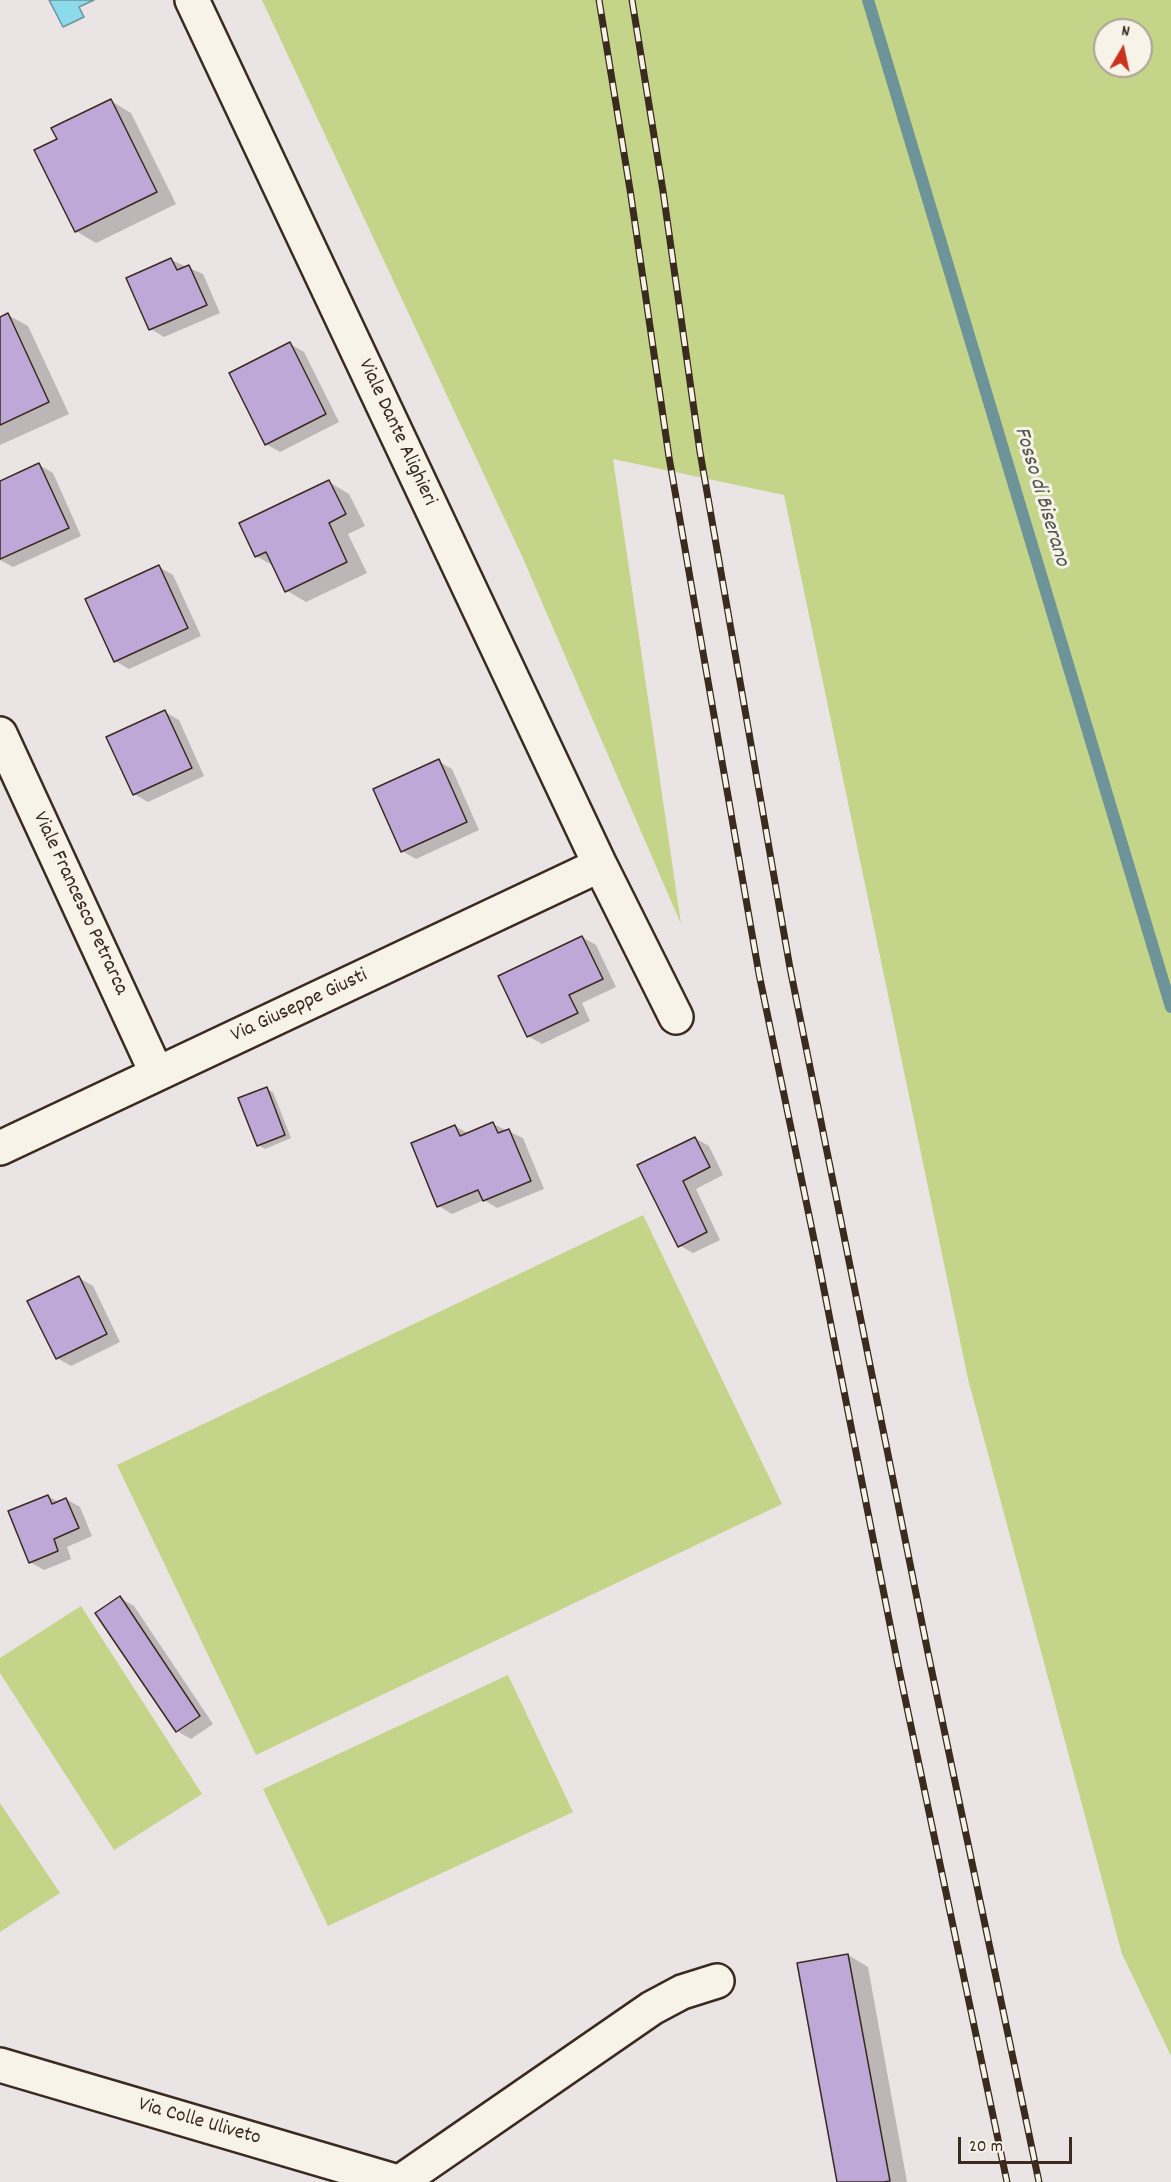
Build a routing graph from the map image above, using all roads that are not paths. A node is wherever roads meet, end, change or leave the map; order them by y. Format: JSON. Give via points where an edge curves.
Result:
{"nodes":[{"id":1,"x":192,"y":0,"type":"edge"},
{"id":2,"x":0,"y":734,"type":"edge"},
{"id":3,"x":600,"y":865,"type":"junction"},
{"id":4,"x":676,"y":1017,"type":"dead end"},
{"id":5,"x":157,"y":1074,"type":"junction"},
{"id":6,"x":0,"y":1148,"type":"edge"},
{"id":7,"x":717,"y":1981,"type":"dead end"},
{"id":8,"x":0,"y":2065,"type":"edge"},
{"id":9,"x":399,"y":2182,"type":"edge"}],
"edges":[{"from":1,"to":3,"type":"street","name":"Viale Dante Alighieri"},
{"from":2,"to":5,"type":"street","name":"Viale Francesco Petrarca"},
{"from":3,"to":4,"type":"street","name":"Viale Dante Alighieri"},
{"from":3,"to":5,"type":"street","name":"Via Giuseppe Giusti"},
{"from":5,"to":6,"type":"street","name":"Via Giuseppe Giusti"},
{"from":7,"to":9,"type":"street","via":[[682,1992],[652,2008]]},
{"from":8,"to":9,"type":"street","name":"Via Colle Uliveto"}]}
